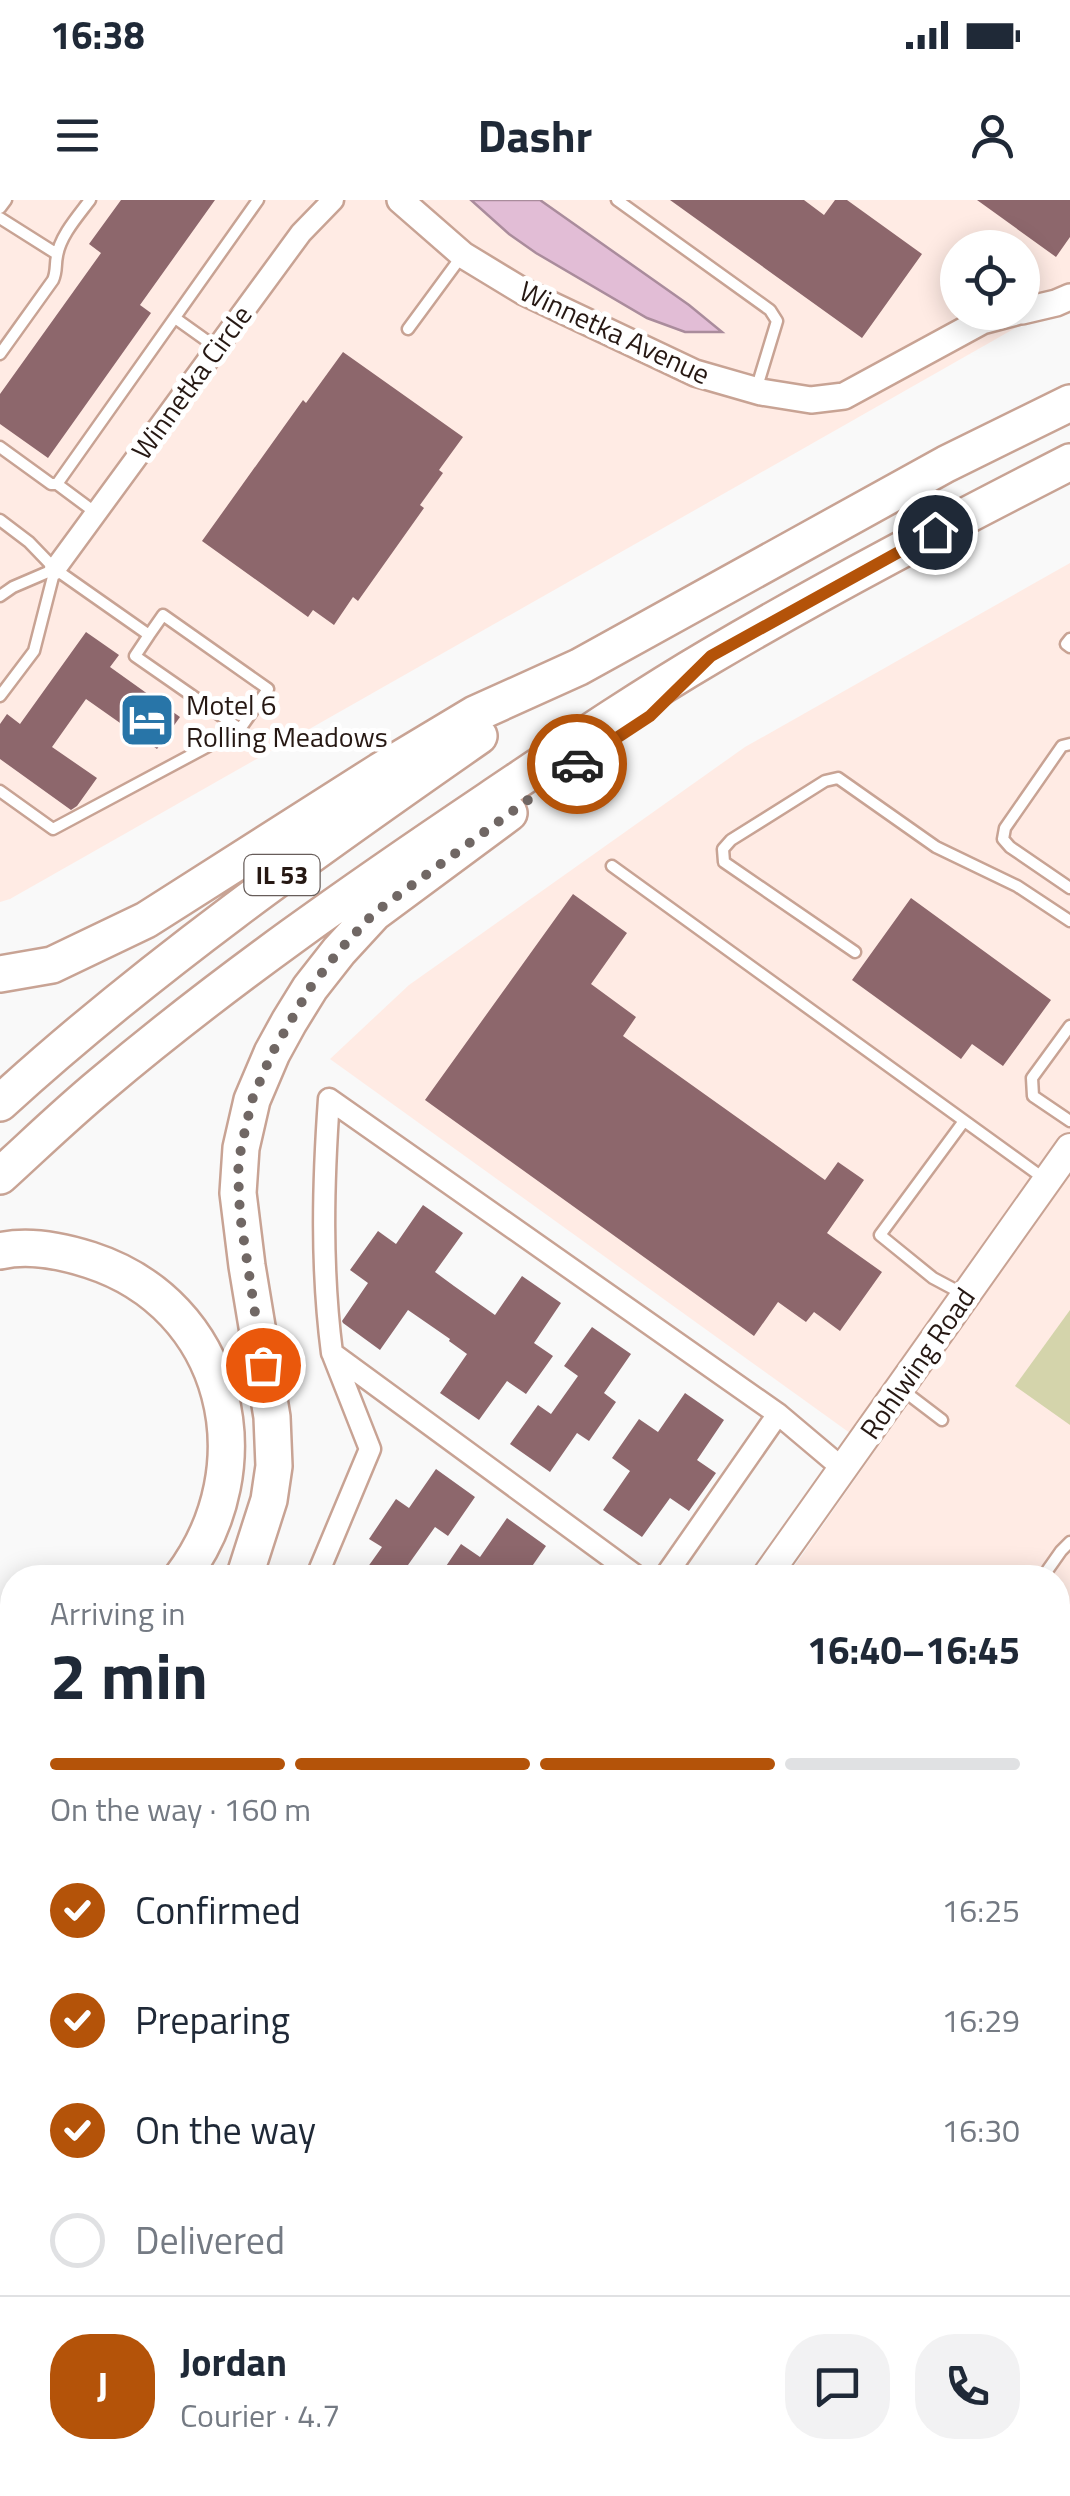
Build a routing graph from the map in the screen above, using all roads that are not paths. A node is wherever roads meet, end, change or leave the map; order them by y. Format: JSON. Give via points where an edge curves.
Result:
{"nodes":[{"id":1,"x":6,"y":200,"type":"edge"},
{"id":2,"x":90,"y":200,"type":"edge"},
{"id":3,"x":258,"y":200,"type":"edge"},
{"id":4,"x":333,"y":200,"type":"edge"},
{"id":5,"x":400,"y":200,"type":"edge"},
{"id":6,"x":617,"y":200,"type":"edge"},
{"id":7,"x":0,"y":208,"type":"edge"},
{"id":8,"x":0,"y":218,"type":"edge"},
{"id":9,"x":57,"y":254,"type":"junction"},
{"id":10,"x":463,"y":255,"type":"junction"},
{"id":11,"x":1070,"y":297,"type":"edge"},
{"id":12,"x":1040,"y":307,"type":"edge"},
{"id":13,"x":176,"y":318,"type":"junction"},
{"id":14,"x":408,"y":329,"type":"dead end"},
{"id":15,"x":965,"y":330,"type":"edge"},
{"id":16,"x":217,"y":348,"type":"junction"},
{"id":17,"x":0,"y":354,"type":"edge"},
{"id":18,"x":756,"y":390,"type":"junction"},
{"id":19,"x":1070,"y":403,"type":"edge"},
{"id":20,"x":0,"y":447,"type":"edge"},
{"id":21,"x":1070,"y":462,"type":"edge"},
{"id":22,"x":57,"y":484,"type":"junction"},
{"id":23,"x":96,"y":513,"type":"junction"},
{"id":24,"x":0,"y":520,"type":"edge"},
{"id":25,"x":55,"y":569,"type":"junction"},
{"id":26,"x":0,"y":596,"type":"edge"},
{"id":27,"x":149,"y":636,"type":"junction"},
{"id":28,"x":1070,"y":639,"type":"edge"},
{"id":29,"x":1070,"y":647,"type":"edge"},
{"id":30,"x":711,"y":656,"type":"junction"},
{"id":31,"x":578,"y":668,"type":"junction"},
{"id":32,"x":0,"y":696,"type":"edge"},
{"id":33,"x":240,"y":729,"type":"junction"},
{"id":34,"x":1070,"y":744,"type":"edge"},
{"id":35,"x":0,"y":791,"type":"edge"},
{"id":36,"x":612,"y":866,"type":"dead end"},
{"id":37,"x":1070,"y":888,"type":"edge"},
{"id":38,"x":1069,"y":916,"type":"edge"},
{"id":39,"x":856,"y":952,"type":"dead end"},
{"id":40,"x":0,"y":974,"type":"edge"},
{"id":41,"x":1070,"y":1026,"type":"edge"},
{"id":42,"x":0,"y":1103,"type":"edge"},
{"id":43,"x":964,"y":1121,"type":"junction"},
{"id":44,"x":1070,"y":1121,"type":"edge"},
{"id":45,"x":1070,"y":1148,"type":"edge"},
{"id":46,"x":0,"y":1176,"type":"edge"},
{"id":47,"x":1046,"y":1180,"type":"junction"},
{"id":48,"x":0,"y":1252,"type":"edge"},
{"id":49,"x":965,"y":1296,"type":"junction"},
{"id":50,"x":332,"y":1353,"type":"junction"},
{"id":51,"x":900,"y":1388,"type":"junction"},
{"id":52,"x":778,"y":1414,"type":"junction"},
{"id":53,"x":942,"y":1420,"type":"dead end"},
{"id":54,"x":842,"y":1468,"type":"junction"},
{"id":55,"x":1070,"y":1542,"type":"edge"},
{"id":56,"x":190,"y":1565,"type":"edge"},
{"id":57,"x":248,"y":1565,"type":"edge"},
{"id":58,"x":321,"y":1565,"type":"edge"},
{"id":59,"x":621,"y":1565,"type":"edge"},
{"id":60,"x":673,"y":1565,"type":"edge"},
{"id":61,"x":774,"y":1565,"type":"edge"},
{"id":62,"x":1051,"y":1565,"type":"edge"}],
"edges":[{"from":1,"to":7,"type":"lane"},
{"from":2,"to":9,"type":"lane"},
{"from":3,"to":13,"type":"lane"},
{"from":4,"to":16,"type":"street","name":"Winnetka Circle","via":[[300,233]]},
{"from":5,"to":10,"type":"street","name":"Winnetka Avenue"},
{"from":6,"to":18,"type":"lane","via":[[770,310],[777,320]]},
{"from":8,"to":9,"type":"lane"},
{"from":9,"to":17,"type":"lane","via":[[54,280]]},
{"from":10,"to":14,"type":"lane"},
{"from":10,"to":18,"type":"street","name":"Winnetka Avenue","via":[[524,292],[695,373]]},
{"from":11,"to":12,"type":"street","name":"Winnetka Avenue"},
{"from":13,"to":16,"type":"lane"},
{"from":13,"to":22,"type":"lane"},
{"from":15,"to":18,"type":"street","name":"Winnetka Avenue","via":[[844,396],[811,400]]},
{"from":16,"to":23,"type":"street","name":"Winnetka Circle"},
{"from":19,"to":31,"type":"highway","number":"IL 53","via":[[946,464]]},
{"from":20,"to":22,"type":"lane"},
{"from":21,"to":30,"type":"highway","number":"IL 53"},
{"from":22,"to":23,"type":"lane"},
{"from":23,"to":25,"type":"street","name":"Winnetka Circle"},
{"from":24,"to":25,"type":"lane"},
{"from":25,"to":26,"type":"lane"},
{"from":25,"to":27,"type":"lane"},
{"from":25,"to":32,"type":"lane","via":[[34,651]]},
{"from":27,"to":33,"type":"lane","via":[[135,656]]},
{"from":27,"to":33,"type":"lane","via":[[163,615],[268,689]]},
{"from":28,"to":29,"type":"lane"},
{"from":30,"to":46,"type":"highway","number":"IL 53","via":[[298,932],[99,1086]]},
{"from":30,"to":57,"type":"highway","via":[[650,716],[374,913],[310,988],[272,1053],[252,1100],[238,1172],[274,1441],[269,1500]]},
{"from":31,"to":40,"type":"highway","via":[[476,714],[146,920],[52,965]]},
{"from":31,"to":42,"type":"highway","number":"IL 53","via":[[236,909]]},
{"from":33,"to":35,"type":"lane","via":[[53,828]]},
{"from":34,"to":37,"type":"lane","via":[[1062,746],[1002,839]]},
{"from":36,"to":43,"type":"lane"},
{"from":38,"to":39,"type":"lane","via":[[936,847],[838,778],[732,840],[723,849],[724,862]]},
{"from":41,"to":44,"type":"lane","via":[[1031,1086],[1033,1096]]},
{"from":43,"to":47,"type":"lane"},
{"from":43,"to":49,"type":"lane","via":[[880,1235]]},
{"from":45,"to":47,"type":"main road","name":"Rohlwing Road"},
{"from":47,"to":49,"type":"main road","name":"Rohlwing Road"},
{"from":48,"to":56,"type":"highway","via":[[37,1248],[122,1274],[173,1312],[207,1360],[226,1418],[224,1486]]},
{"from":49,"to":51,"type":"main road","name":"Rohlwing Road"},
{"from":50,"to":52,"type":"street","via":[[324,1262],[329,1099]]},
{"from":50,"to":58,"type":"street","via":[[370,1449]]},
{"from":50,"to":59,"type":"street"},
{"from":51,"to":53,"type":"lane"},
{"from":51,"to":54,"type":"main road","name":"Rohlwing Road"},
{"from":52,"to":54,"type":"street"},
{"from":52,"to":60,"type":"street"},
{"from":54,"to":61,"type":"main road","name":"Rohlwing Road"},
{"from":55,"to":62,"type":"lane"}]}
